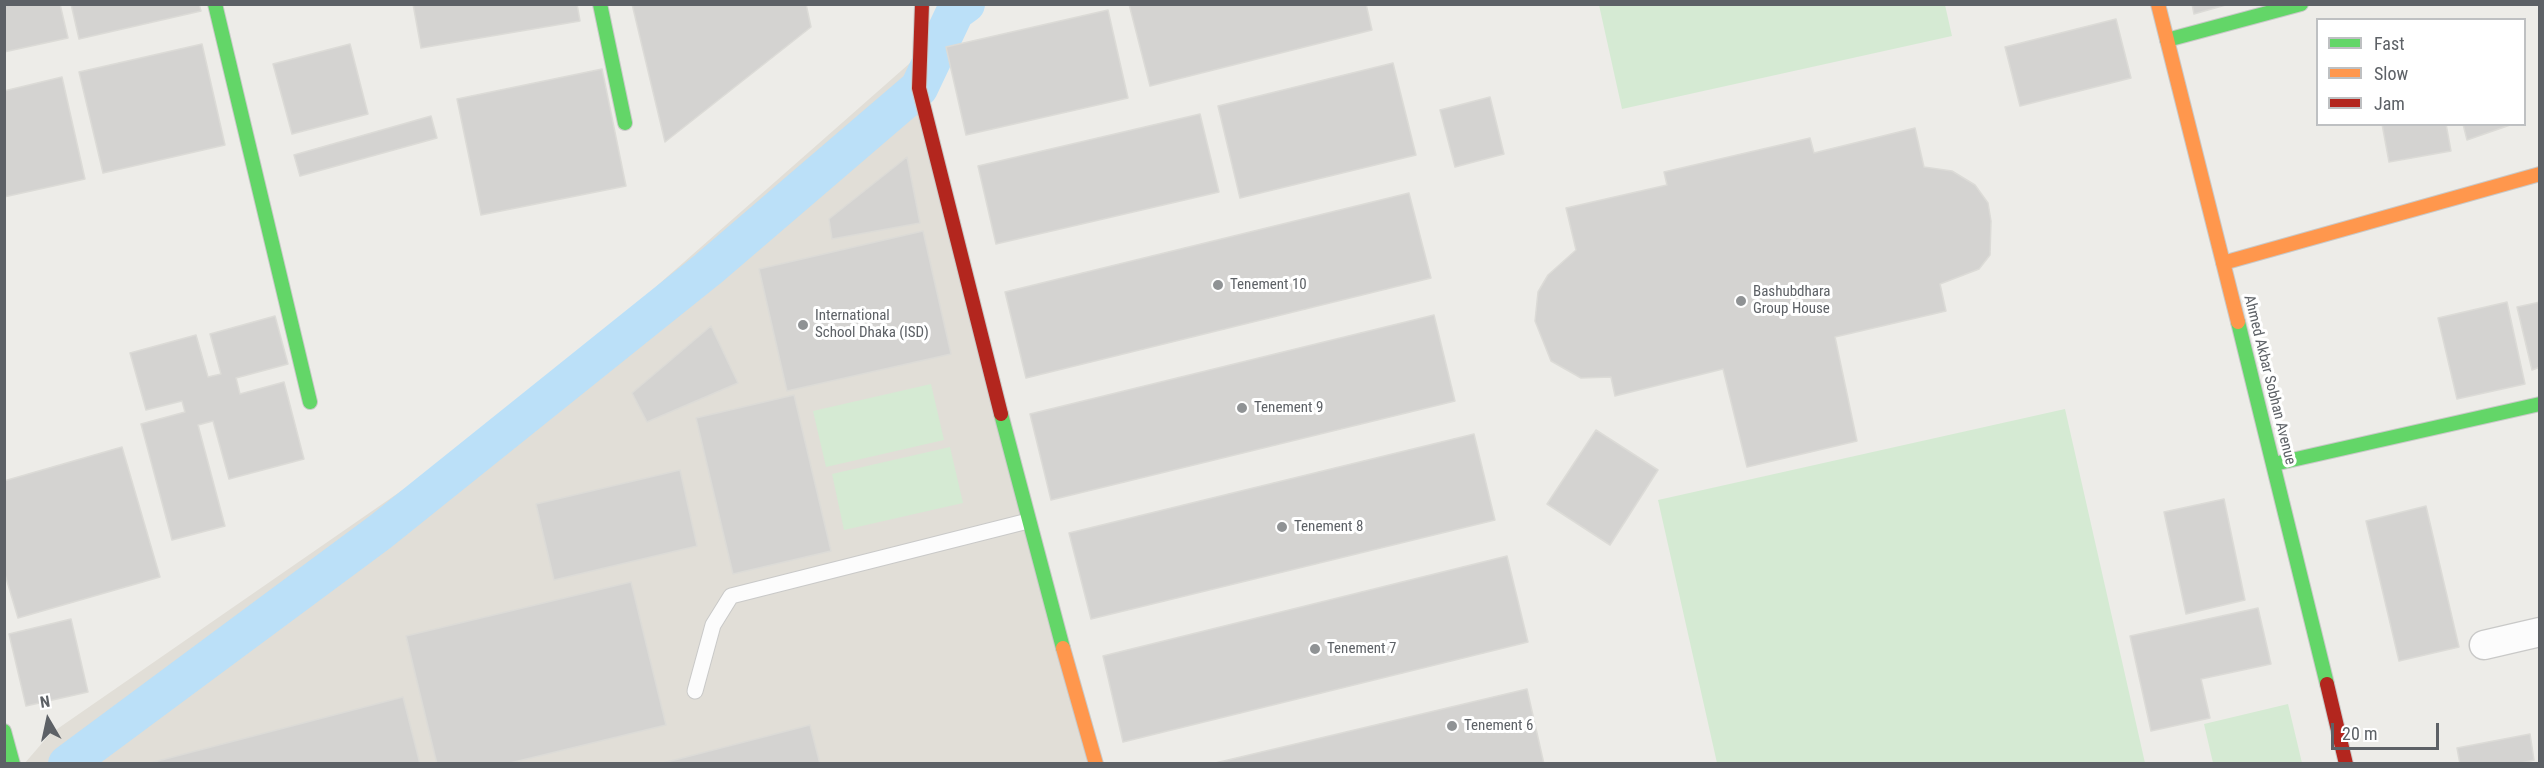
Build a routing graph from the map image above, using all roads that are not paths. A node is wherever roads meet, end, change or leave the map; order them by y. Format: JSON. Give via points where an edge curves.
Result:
{"nodes":[{"id":1,"x":215,"y":4,"type":"edge"},
{"id":2,"x":600,"y":4,"type":"edge"},
{"id":3,"x":922,"y":4,"type":"edge"},
{"id":4,"x":2158,"y":4,"type":"edge"},
{"id":5,"x":2301,"y":4,"type":"edge"},
{"id":6,"x":2167,"y":40,"type":"junction"},
{"id":7,"x":625,"y":123,"type":"dead end"},
{"id":8,"x":2540,"y":174,"type":"edge"},
{"id":9,"x":2223,"y":263,"type":"junction"},
{"id":10,"x":310,"y":402,"type":"dead end"},
{"id":11,"x":2540,"y":404,"type":"edge"},
{"id":12,"x":2274,"y":464,"type":"junction"},
{"id":13,"x":1028,"y":521,"type":"junction"},
{"id":14,"x":2540,"y":632,"type":"edge"},
{"id":15,"x":2484,"y":645,"type":"dead end"},
{"id":16,"x":695,"y":691,"type":"dead end"},
{"id":17,"x":4,"y":731,"type":"edge"},
{"id":18,"x":13,"y":764,"type":"edge"},
{"id":19,"x":1096,"y":764,"type":"edge"},
{"id":20,"x":2346,"y":764,"type":"edge"}],
"edges":[{"from":1,"to":10,"type":"street"},
{"from":2,"to":7,"type":"street"},
{"from":3,"to":13,"type":"street","via":[[919,88]]},
{"from":4,"to":6,"type":"street","name":"Ahmed Akbar Sobhan Avenue"},
{"from":5,"to":6,"type":"street"},
{"from":6,"to":9,"type":"street","name":"Ahmed Akbar Sobhan Avenue"},
{"from":8,"to":9,"type":"street"},
{"from":9,"to":12,"type":"street","name":"Ahmed Akbar Sobhan Avenue"},
{"from":11,"to":12,"type":"street"},
{"from":12,"to":20,"type":"street","name":"Ahmed Akbar Sobhan Avenue"},
{"from":13,"to":16,"type":"lane","via":[[730,596],[713,626]]},
{"from":13,"to":19,"type":"street"},
{"from":14,"to":15,"type":"street"},
{"from":17,"to":18,"type":"street"}]}
